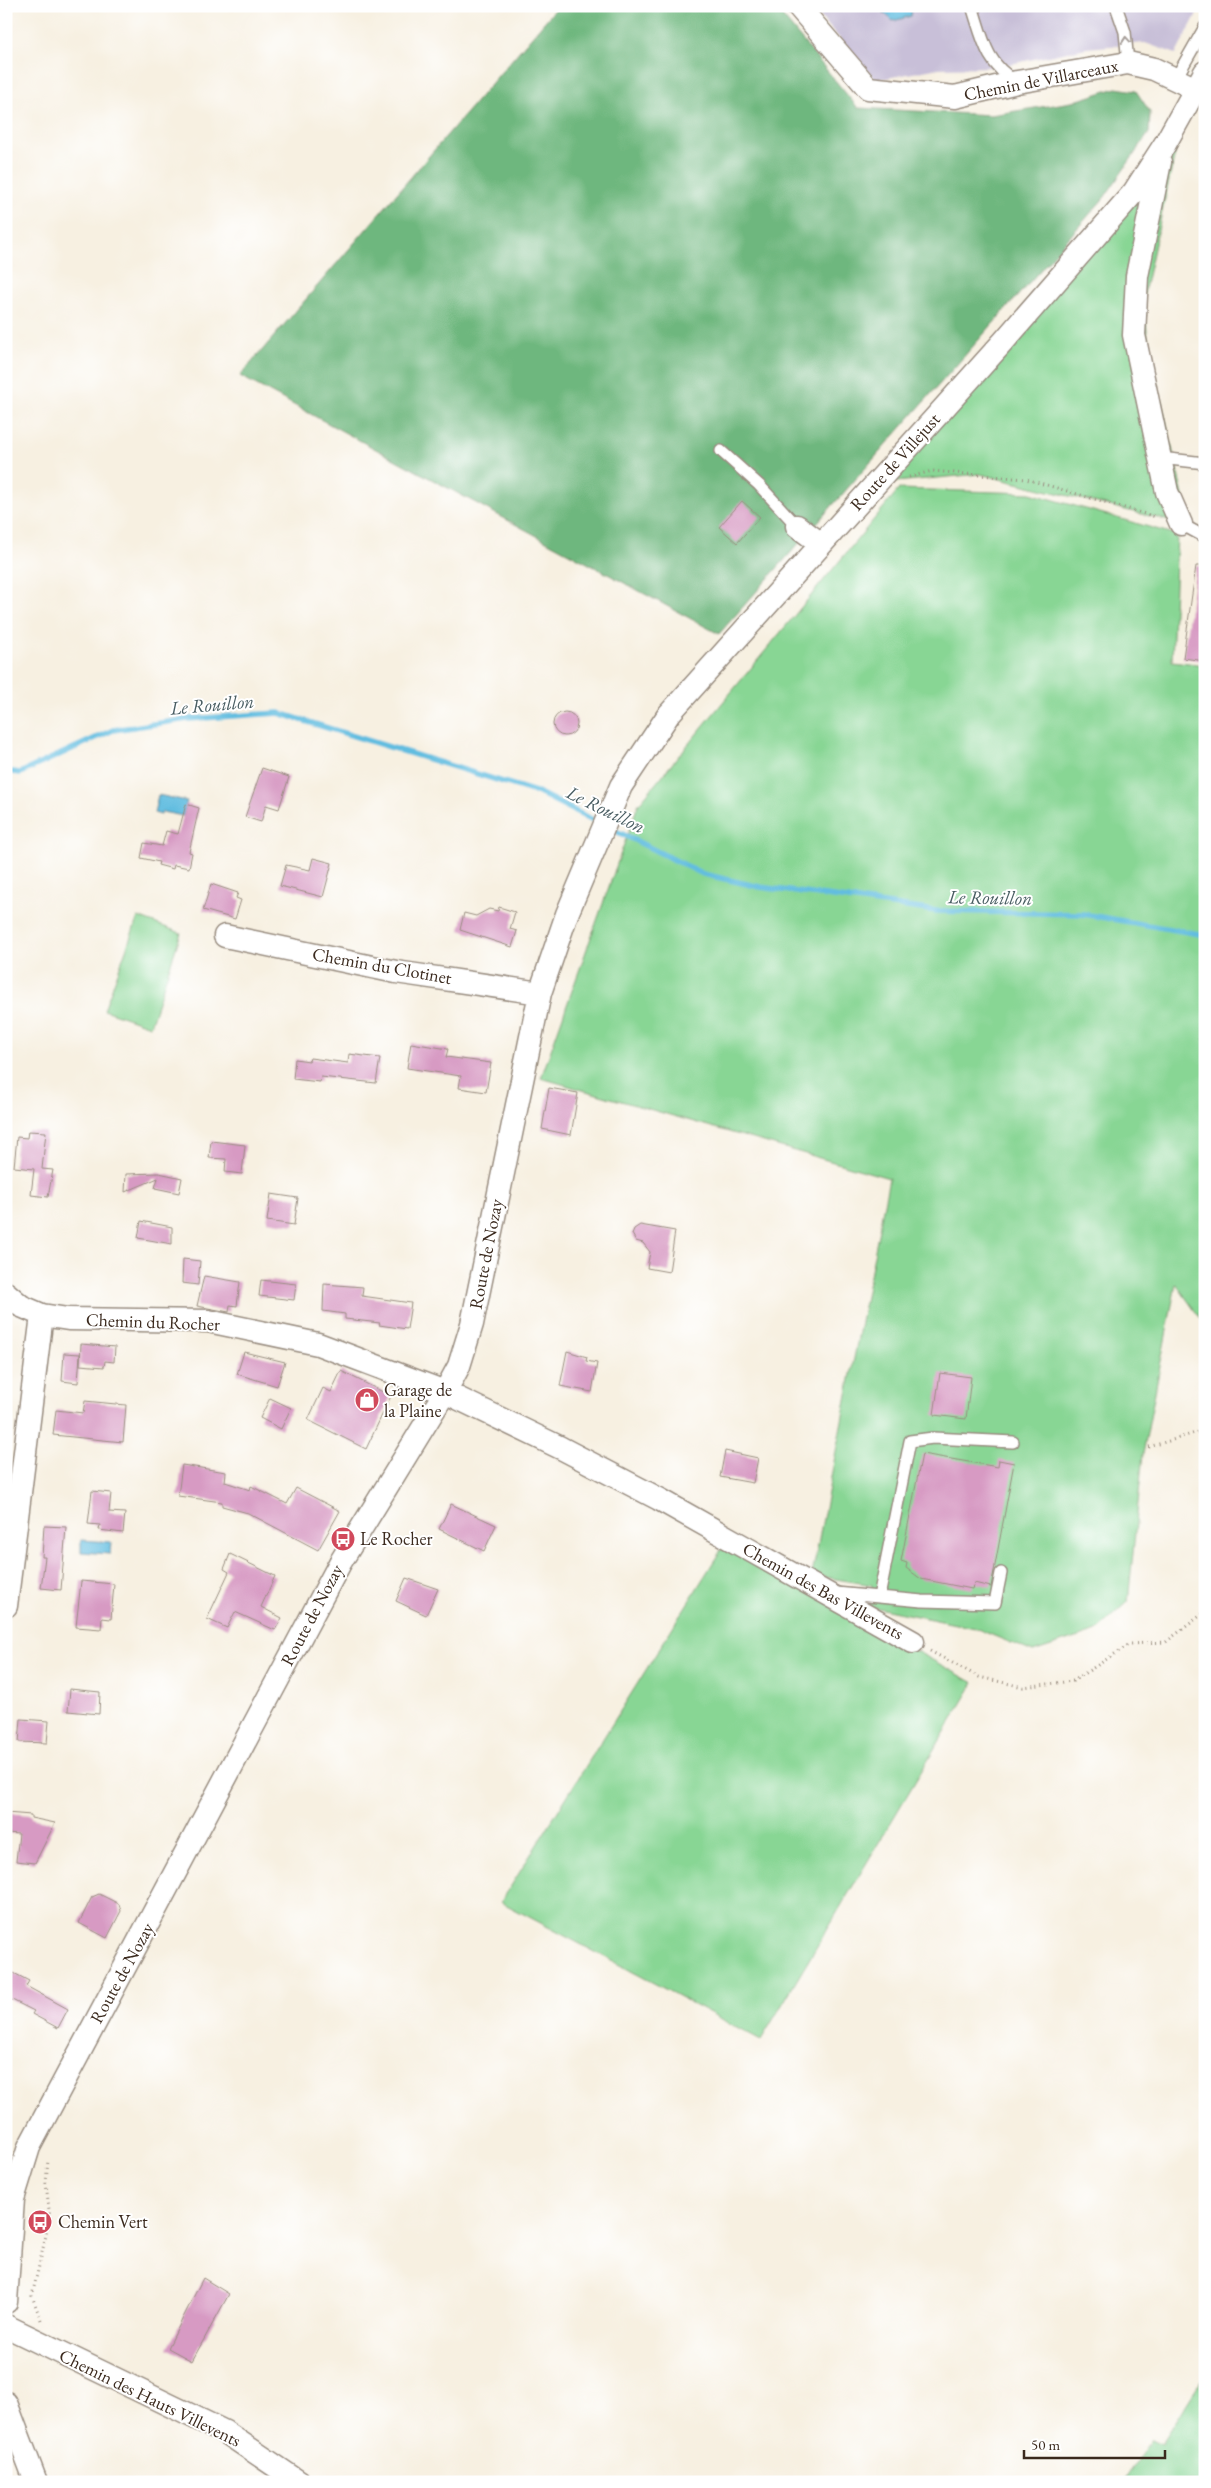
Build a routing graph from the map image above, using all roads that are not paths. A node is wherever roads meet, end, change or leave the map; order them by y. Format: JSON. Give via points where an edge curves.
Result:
{"nodes":[{"id":1,"x":798,"y":6,"type":"edge"},
{"id":2,"x":972,"y":6,"type":"edge"},
{"id":3,"x":1116,"y":6,"type":"edge"},
{"id":4,"x":1205,"y":27,"type":"edge"},
{"id":5,"x":1128,"y":63,"type":"junction"},
{"id":6,"x":1176,"y":78,"type":"junction"},
{"id":7,"x":1200,"y":81,"type":"edge"},
{"id":8,"x":1017,"y":82,"type":"junction"},
{"id":9,"x":1165,"y":144,"type":"junction"},
{"id":10,"x":721,"y":451,"type":"dead end"},
{"id":11,"x":1160,"y":458,"type":"junction"},
{"id":12,"x":1205,"y":463,"type":"edge"},
{"id":13,"x":1181,"y":524,"type":"joint"},
{"id":14,"x":797,"y":526,"type":"joint"},
{"id":15,"x":1205,"y":537,"type":"edge"},
{"id":16,"x":821,"y":544,"type":"junction"},
{"id":17,"x":591,"y":854,"type":"joint"},
{"id":18,"x":225,"y":936,"type":"dead end"},
{"id":19,"x":540,"y":993,"type":"junction"},
{"id":20,"x":6,"y":1293,"type":"edge"},
{"id":21,"x":42,"y":1315,"type":"junction"},
{"id":22,"x":446,"y":1392,"type":"junction"},
{"id":23,"x":1014,"y":1442,"type":"dead end"},
{"id":24,"x":1001,"y":1573,"type":"dead end"},
{"id":25,"x":822,"y":1591,"type":"junction"},
{"id":26,"x":879,"y":1597,"type":"junction"},
{"id":27,"x":6,"y":1606,"type":"edge"},
{"id":28,"x":913,"y":1642,"type":"road end"},
{"id":29,"x":6,"y":2302,"type":"edge"},
{"id":30,"x":8,"y":2327,"type":"edge"},
{"id":31,"x":6,"y":2403,"type":"edge"},
{"id":32,"x":36,"y":2482,"type":"edge"},
{"id":33,"x":299,"y":2482,"type":"edge"}],
"edges":[{"from":1,"to":8,"type":"street","name":"Chemin de Villarceaux","via":[[868,88],[955,97]]},
{"from":2,"to":8,"type":"lane","via":[[991,60],[1002,74]]},
{"from":5,"to":3,"type":"lane","one_way":true,"via":[[1125,32]]},
{"from":4,"to":6,"type":"lane"},
{"from":5,"to":6,"type":"street","name":"Chemin de Villarceaux","via":[[1154,68]]},
{"from":5,"to":8,"type":"street","name":"Chemin de Villarceaux"},
{"from":6,"to":7,"type":"street","name":"Chemin de Villarceaux"},
{"from":7,"to":9,"type":"street","name":"Route de Villejust"},
{"from":9,"to":11,"type":"street","via":[[1137,276],[1134,335]]},
{"from":9,"to":16,"type":"street","name":"Route de Villejust","via":[[1134,192]]},
{"from":10,"to":14,"type":"lane","via":[[760,485]]},
{"from":11,"to":12,"type":"lane"},
{"from":11,"to":13,"type":"street","via":[[1167,492]]},
{"from":13,"to":15,"type":"lane"},
{"from":14,"to":16,"type":"street"},
{"from":16,"to":17,"type":"street","name":"Route de Villejust","via":[[669,714],[621,786]]},
{"from":17,"to":19,"type":"street","name":"Route de Nozay"},
{"from":18,"to":19,"type":"street","name":"Chemin du Clotinet","via":[[396,972]]},
{"from":19,"to":22,"type":"street","name":"Route de Nozay","via":[[472,1324],[459,1366]]},
{"from":20,"to":21,"type":"street","name":"Chemin du Rocher","via":[[21,1306]]},
{"from":21,"to":22,"type":"street","name":"Chemin du Rocher","via":[[68,1319],[208,1321],[318,1344]]},
{"from":21,"to":27,"type":"street"},
{"from":22,"to":25,"type":"street","name":"Chemin des Bas Villevents","via":[[659,1499]]},
{"from":22,"to":29,"type":"street","name":"Route de Nozay","via":[[340,1563],[29,2147],[13,2199]]},
{"from":23,"to":26,"type":"lane","via":[[933,1438],[910,1441]]},
{"from":24,"to":26,"type":"lane","via":[[995,1603]]},
{"from":25,"to":26,"type":"lane"},
{"from":25,"to":28,"type":"street","name":"Chemin des Bas Villevents"},
{"from":30,"to":33,"type":"street","name":"Chemin des Hauts Villevents","via":[[229,2425]]},
{"from":31,"to":32,"type":"street"}]}
